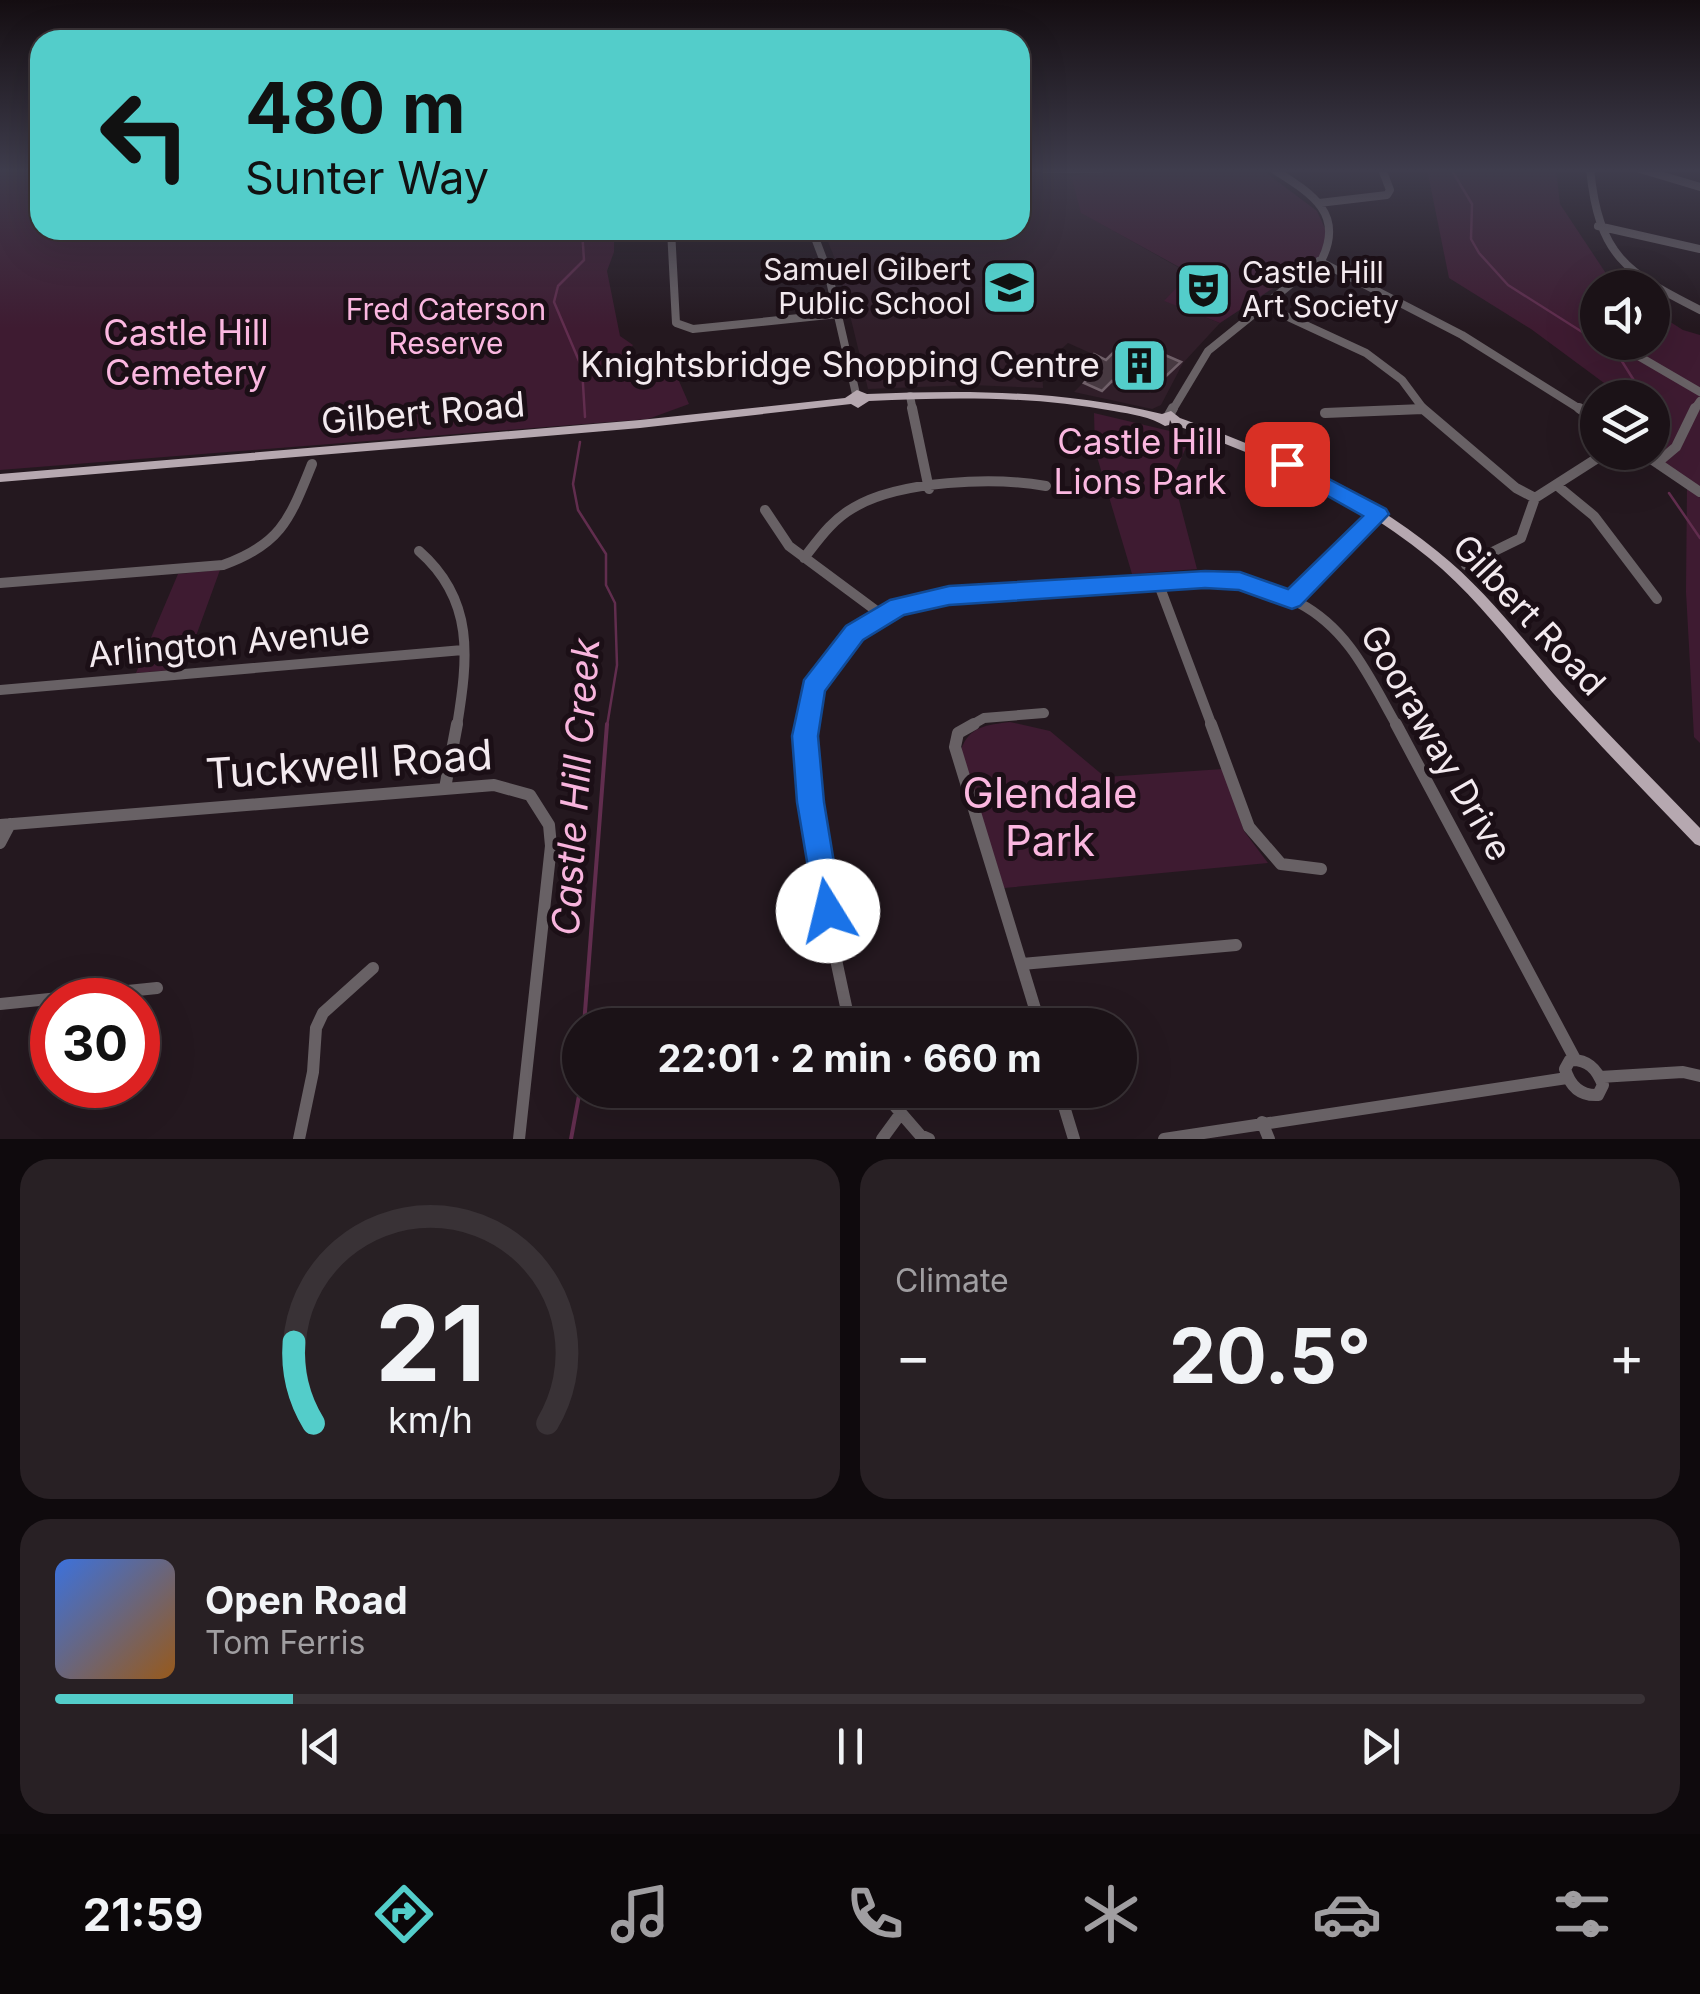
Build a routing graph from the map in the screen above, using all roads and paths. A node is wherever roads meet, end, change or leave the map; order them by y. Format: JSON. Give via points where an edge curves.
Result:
{"nodes":[{"id":1,"x":1329,"y":222,"type":"edge"},
{"id":2,"x":1597,"y":222,"type":"edge"},
{"id":3,"x":1598,"y":226,"type":"junction"},
{"id":4,"x":672,"y":240,"type":"edge"},
{"id":5,"x":815,"y":240,"type":"edge"},
{"id":6,"x":1700,"y":249,"type":"edge"},
{"id":7,"x":1319,"y":261,"type":"junction"},
{"id":8,"x":1633,"y":270,"type":"edge"},
{"id":9,"x":1670,"y":295,"type":"edge"},
{"id":10,"x":1262,"y":305,"type":"junction"},
{"id":11,"x":1700,"y":310,"type":"edge"},
{"id":12,"x":838,"y":314,"type":"junction"},
{"id":13,"x":1645,"y":360,"type":"edge"},
{"id":14,"x":1700,"y":392,"type":"edge"},
{"id":15,"x":910,"y":396,"type":"junction"},
{"id":16,"x":857,"y":398,"type":"junction"},
{"id":17,"x":1700,"y":401,"type":"edge"},
{"id":18,"x":1580,"y":408,"type":"edge"},
{"id":19,"x":1422,"y":409,"type":"junction"},
{"id":20,"x":1324,"y":413,"type":"dead end"},
{"id":21,"x":1169,"y":418,"type":"junction"},
{"id":22,"x":1670,"y":454,"type":"edge"},
{"id":23,"x":312,"y":464,"type":"dead end"},
{"id":24,"x":1580,"y":467,"type":"edge"},
{"id":25,"x":1667,"y":470,"type":"edge"},
{"id":26,"x":0,"y":478,"type":"edge"},
{"id":27,"x":1046,"y":486,"type":"dead end"},
{"id":28,"x":1560,"y":488,"type":"junction"},
{"id":29,"x":929,"y":489,"type":"junction"},
{"id":30,"x":1700,"y":492,"type":"edge"},
{"id":31,"x":1535,"y":498,"type":"junction"},
{"id":32,"x":765,"y":510,"type":"dead end"},
{"id":33,"x":1378,"y":514,"type":"junction"},
{"id":34,"x":419,"y":551,"type":"dead end"},
{"id":35,"x":804,"y":558,"type":"junction"},
{"id":36,"x":1466,"y":565,"type":"dead end"},
{"id":37,"x":0,"y":584,"type":"edge"},
{"id":38,"x":1159,"y":585,"type":"junction"},
{"id":39,"x":1657,"y":599,"type":"dead end"},
{"id":40,"x":1292,"y":600,"type":"junction"},
{"id":41,"x":882,"y":615,"type":"junction"},
{"id":42,"x":463,"y":650,"type":"junction"},
{"id":43,"x":0,"y":690,"type":"edge"},
{"id":44,"x":1044,"y":713,"type":"dead end"},
{"id":45,"x":445,"y":788,"type":"junction"},
{"id":46,"x":5,"y":825,"type":"edge"},
{"id":47,"x":1700,"y":839,"type":"edge"},
{"id":48,"x":0,"y":843,"type":"edge"},
{"id":49,"x":1321,"y":868,"type":"dead end"},
{"id":50,"x":1236,"y":945,"type":"dead end"},
{"id":51,"x":1022,"y":964,"type":"junction"},
{"id":52,"x":373,"y":968,"type":"dead end"},
{"id":53,"x":30,"y":1001,"type":"edge"},
{"id":54,"x":0,"y":1004,"type":"edge"},
{"id":55,"x":847,"y":1008,"type":"edge"},
{"id":56,"x":1035,"y":1008,"type":"edge"},
{"id":57,"x":1575,"y":1059,"type":"junction"},
{"id":58,"x":1700,"y":1076,"type":"edge"},
{"id":59,"x":1600,"y":1077,"type":"junction"},
{"id":60,"x":1567,"y":1078,"type":"junction"},
{"id":61,"x":897,"y":1108,"type":"edge"},
{"id":62,"x":1065,"y":1108,"type":"edge"},
{"id":63,"x":901,"y":1113,"type":"junction"},
{"id":64,"x":1262,"y":1122,"type":"junction"},
{"id":65,"x":299,"y":1139,"type":"edge"},
{"id":66,"x":519,"y":1139,"type":"edge"},
{"id":67,"x":882,"y":1139,"type":"edge"},
{"id":68,"x":929,"y":1139,"type":"edge"},
{"id":69,"x":1074,"y":1139,"type":"edge"},
{"id":70,"x":1164,"y":1139,"type":"edge"},
{"id":71,"x":1269,"y":1139,"type":"edge"}],
"edges":[{"from":1,"to":7,"type":"street","via":[[1332,237]]},
{"from":2,"to":3,"type":"street"},
{"from":3,"to":6,"type":"street"},
{"from":3,"to":8,"type":"street"},
{"from":4,"to":12,"type":"street","via":[[676,322],[694,329]]},
{"from":5,"to":12,"type":"street"},
{"from":7,"to":10,"type":"street"},
{"from":7,"to":18,"type":"street","via":[[1460,330]]},
{"from":9,"to":11,"type":"street"},
{"from":10,"to":19,"type":"street","via":[[1366,354],[1402,380]]},
{"from":10,"to":21,"type":"street","via":[[1208,350]]},
{"from":12,"to":16,"type":"street"},
{"from":13,"to":14,"type":"street"},
{"from":15,"to":16,"type":"main road","name":"Gilbert Road"},
{"from":15,"to":21,"type":"main road","name":"Gilbert Road","via":[[1018,394]]},
{"from":15,"to":29,"type":"street"},
{"from":16,"to":26,"type":"main road","name":"Gilbert Road","via":[[640,424]]},
{"from":17,"to":22,"type":"street"},
{"from":19,"to":20,"type":"street"},
{"from":19,"to":31,"type":"street"},
{"from":21,"to":33,"type":"main road","name":"Gilbert Road","via":[[1287,464]]},
{"from":23,"to":37,"type":"street","via":[[284,528],[250,557],[223,565]]},
{"from":24,"to":28,"type":"street"},
{"from":25,"to":30,"type":"street"},
{"from":27,"to":29,"type":"street"},
{"from":28,"to":31,"type":"street"},
{"from":28,"to":39,"type":"street","via":[[1594,516]]},
{"from":29,"to":35,"type":"street","via":[[899,490],[848,512]]},
{"from":31,"to":36,"type":"street","via":[[1521,538]]},
{"from":32,"to":35,"type":"street"},
{"from":33,"to":40,"type":"street"},
{"from":33,"to":47,"type":"main road","name":"Gilbert Road","via":[[1475,592]]},
{"from":34,"to":42,"type":"street","via":[[453,584]]},
{"from":35,"to":41,"type":"street"},
{"from":38,"to":40,"type":"street","name":"Gooraway Drive","via":[[1240,581]]},
{"from":38,"to":41,"type":"street","name":"Gooraway Drive","via":[[949,596]]},
{"from":38,"to":49,"type":"street","via":[[1249,828],[1281,864]]},
{"from":40,"to":57,"type":"street","name":"Gooraway Drive","via":[[1346,640]]},
{"from":41,"to":55,"type":"street","name":"Gooraway Drive","via":[[854,633],[813,688],[805,736]]},
{"from":42,"to":43,"type":"street","name":"Arlington Avenue"},
{"from":42,"to":45,"type":"street","via":[[464,687]]},
{"from":44,"to":51,"type":"street","via":[[984,718],[958,733],[955,747]]},
{"from":45,"to":46,"type":"street","name":"Tuckwell Road"},
{"from":45,"to":66,"type":"street","name":"Tuckwell Road","via":[[513,788],[530,794],[549,824]]},
{"from":46,"to":48,"type":"street"},
{"from":50,"to":51,"type":"street"},
{"from":51,"to":56,"type":"street"},
{"from":52,"to":65,"type":"street","via":[[324,1012],[316,1028]]},
{"from":53,"to":54,"type":"street"},
{"from":57,"to":59,"type":"street"},
{"from":57,"to":60,"type":"street","via":[[1567,1063]]},
{"from":58,"to":59,"type":"street"},
{"from":59,"to":60,"type":"street","via":[[1601,1092],[1591,1096]]},
{"from":60,"to":64,"type":"street"},
{"from":61,"to":63,"type":"street"},
{"from":62,"to":69,"type":"street"},
{"from":63,"to":67,"type":"street"},
{"from":63,"to":68,"type":"street"},
{"from":64,"to":70,"type":"street"},
{"from":64,"to":71,"type":"street"}]}
